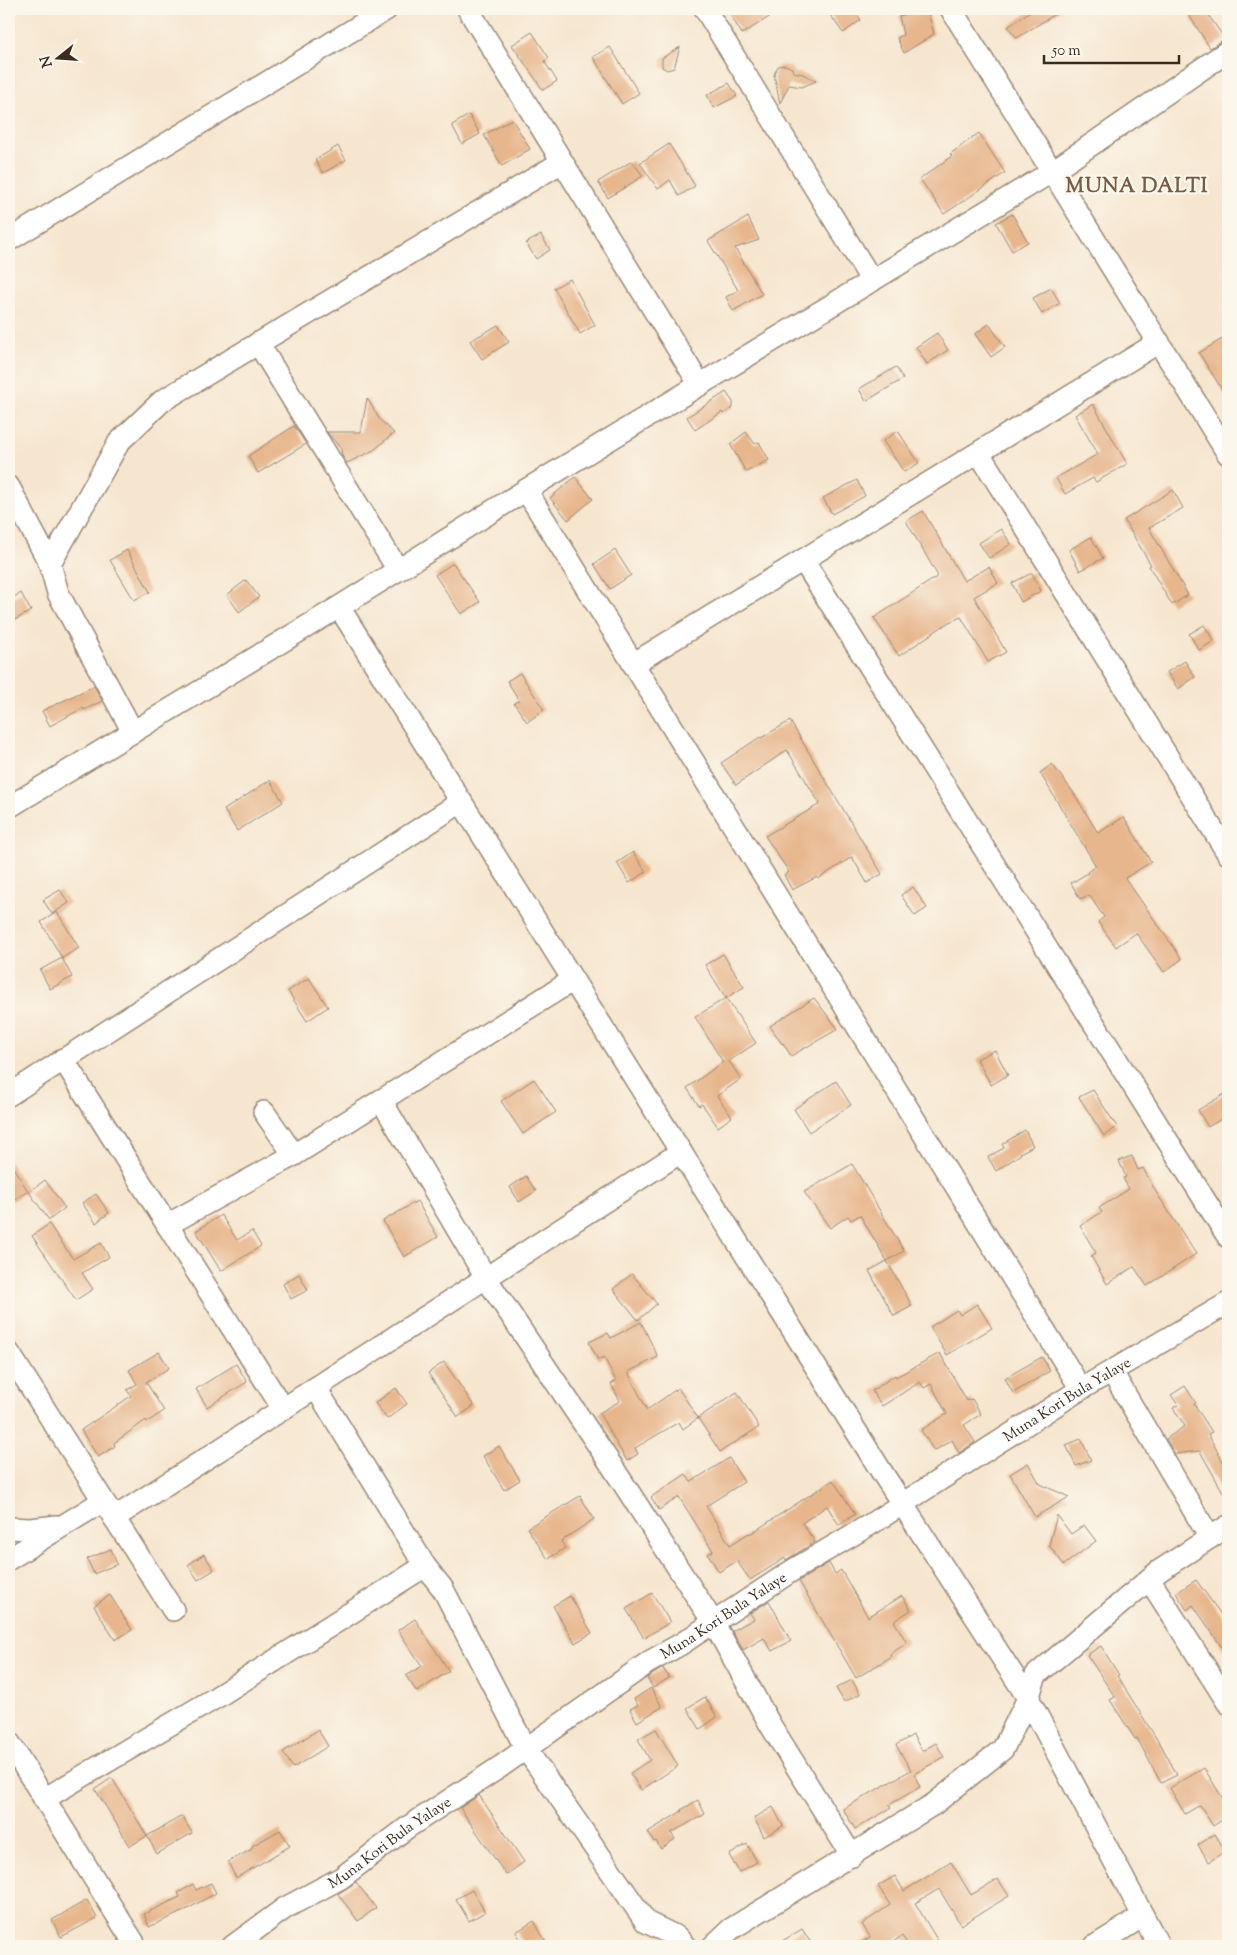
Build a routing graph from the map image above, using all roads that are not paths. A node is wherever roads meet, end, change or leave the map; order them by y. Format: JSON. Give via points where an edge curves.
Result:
{"nodes":[{"id":1,"x":386,"y":9,"type":"edge"},
{"id":2,"x":468,"y":9,"type":"edge"},
{"id":3,"x":705,"y":9,"type":"edge"},
{"id":4,"x":951,"y":9,"type":"edge"},
{"id":5,"x":1228,"y":51,"type":"edge"},
{"id":6,"x":562,"y":162,"type":"junction"},
{"id":7,"x":1053,"y":171,"type":"junction"},
{"id":8,"x":9,"y":240,"type":"edge"},
{"id":9,"x":872,"y":281,"type":"junction"},
{"id":10,"x":1159,"y":342,"type":"junction"},
{"id":11,"x":258,"y":343,"type":"junction"},
{"id":12,"x":700,"y":385,"type":"junction"},
{"id":13,"x":978,"y":453,"type":"junction"},
{"id":14,"x":1228,"y":454,"type":"edge"},
{"id":15,"x":9,"y":488,"type":"edge"},
{"id":16,"x":526,"y":490,"type":"junction"},
{"id":17,"x":803,"y":560,"type":"junction"},
{"id":18,"x":50,"y":564,"type":"junction"},
{"id":19,"x":398,"y":570,"type":"junction"},
{"id":20,"x":339,"y":607,"type":"junction"},
{"id":21,"x":633,"y":664,"type":"junction"},
{"id":22,"x":133,"y":732,"type":"junction"},
{"id":23,"x":461,"y":802,"type":"junction"},
{"id":24,"x":9,"y":807,"type":"edge"},
{"id":25,"x":1228,"y":854,"type":"edge"},
{"id":26,"x":573,"y":980,"type":"junction"},
{"id":27,"x":63,"y":1059,"type":"junction"},
{"id":28,"x":9,"y":1094,"type":"edge"},
{"id":29,"x":381,"y":1100,"type":"junction"},
{"id":30,"x":264,"y":1112,"type":"dead end"},
{"id":31,"x":681,"y":1152,"type":"junction"},
{"id":32,"x":294,"y":1155,"type":"junction"},
{"id":33,"x":167,"y":1225,"type":"junction"},
{"id":34,"x":1228,"y":1237,"type":"edge"},
{"id":35,"x":486,"y":1278,"type":"junction"},
{"id":36,"x":1228,"y":1303,"type":"edge"},
{"id":37,"x":9,"y":1353,"type":"edge"},
{"id":38,"x":1112,"y":1372,"type":"junction"},
{"id":39,"x":316,"y":1388,"type":"junction"},
{"id":40,"x":1080,"y":1389,"type":"junction"},
{"id":41,"x":283,"y":1409,"type":"junction"},
{"id":42,"x":902,"y":1504,"type":"junction"},
{"id":43,"x":108,"y":1510,"type":"junction"},
{"id":44,"x":63,"y":1526,"type":"junction"},
{"id":45,"x":1228,"y":1526,"type":"edge"},
{"id":46,"x":9,"y":1528,"type":"edge"},
{"id":47,"x":1210,"y":1538,"type":"junction"},
{"id":48,"x":9,"y":1559,"type":"edge"},
{"id":49,"x":425,"y":1566,"type":"junction"},
{"id":50,"x":1149,"y":1579,"type":"junction"},
{"id":51,"x":173,"y":1610,"type":"dead end"},
{"id":52,"x":714,"y":1622,"type":"junction"},
{"id":53,"x":1028,"y":1698,"type":"junction"},
{"id":54,"x":1228,"y":1703,"type":"edge"},
{"id":55,"x":11,"y":1749,"type":"edge"},
{"id":56,"x":526,"y":1749,"type":"junction"},
{"id":57,"x":44,"y":1799,"type":"junction"},
{"id":58,"x":852,"y":1856,"type":"junction"},
{"id":59,"x":1143,"y":1916,"type":"junction"},
{"id":60,"x":136,"y":1946,"type":"edge"},
{"id":61,"x":233,"y":1946,"type":"edge"},
{"id":62,"x":685,"y":1946,"type":"edge"},
{"id":63,"x":714,"y":1946,"type":"edge"},
{"id":64,"x":1095,"y":1946,"type":"edge"},
{"id":65,"x":1159,"y":1946,"type":"edge"}],
"edges":[{"from":1,"to":8,"type":"street"},
{"from":2,"to":6,"type":"street"},
{"from":3,"to":9,"type":"street"},
{"from":4,"to":7,"type":"street"},
{"from":5,"to":7,"type":"street"},
{"from":6,"to":11,"type":"street"},
{"from":6,"to":12,"type":"street"},
{"from":7,"to":9,"type":"street"},
{"from":7,"to":10,"type":"street"},
{"from":9,"to":12,"type":"street"},
{"from":10,"to":13,"type":"street"},
{"from":10,"to":14,"type":"street"},
{"from":11,"to":18,"type":"street","via":[[162,401],[119,442]]},
{"from":11,"to":19,"type":"street"},
{"from":12,"to":16,"type":"street"},
{"from":13,"to":17,"type":"street"},
{"from":13,"to":25,"type":"street"},
{"from":15,"to":18,"type":"street"},
{"from":16,"to":19,"type":"street"},
{"from":16,"to":21,"type":"street"},
{"from":17,"to":21,"type":"street"},
{"from":17,"to":34,"type":"street"},
{"from":18,"to":22,"type":"street","via":[[58,593]]},
{"from":19,"to":20,"type":"street"},
{"from":20,"to":22,"type":"street"},
{"from":20,"to":23,"type":"street"},
{"from":21,"to":40,"type":"street"},
{"from":22,"to":24,"type":"street"},
{"from":23,"to":26,"type":"street"},
{"from":23,"to":27,"type":"street"},
{"from":26,"to":29,"type":"street"},
{"from":26,"to":31,"type":"street"},
{"from":27,"to":28,"type":"street"},
{"from":27,"to":33,"type":"street"},
{"from":29,"to":32,"type":"street"},
{"from":29,"to":35,"type":"street"},
{"from":30,"to":32,"type":"street"},
{"from":31,"to":35,"type":"street"},
{"from":31,"to":42,"type":"street"},
{"from":32,"to":33,"type":"street"},
{"from":33,"to":41,"type":"street"},
{"from":35,"to":39,"type":"street"},
{"from":35,"to":52,"type":"street"},
{"from":36,"to":38,"type":"street","name":"Muna Kori Bula Yalaye"},
{"from":37,"to":43,"type":"street"},
{"from":38,"to":40,"type":"street","name":"Muna Kori Bula Yalaye"},
{"from":38,"to":47,"type":"street"},
{"from":39,"to":41,"type":"street"},
{"from":39,"to":49,"type":"street"},
{"from":40,"to":42,"type":"street","name":"Muna Kori Bula Yalaye"},
{"from":41,"to":43,"type":"street"},
{"from":42,"to":52,"type":"street","name":"Muna Kori Bula Yalaye"},
{"from":42,"to":53,"type":"street"},
{"from":43,"to":44,"type":"street"},
{"from":43,"to":51,"type":"street"},
{"from":44,"to":46,"type":"street"},
{"from":44,"to":48,"type":"street"},
{"from":45,"to":47,"type":"street"},
{"from":47,"to":50,"type":"street"},
{"from":49,"to":56,"type":"street","via":[[443,1589]]},
{"from":49,"to":57,"type":"street","via":[[217,1697]]},
{"from":50,"to":53,"type":"street","via":[[1036,1675]]},
{"from":50,"to":54,"type":"street"},
{"from":52,"to":56,"type":"street","name":"Muna Kori Bula Yalaye","via":[[618,1683]]},
{"from":52,"to":58,"type":"street","via":[[771,1726]]},
{"from":53,"to":58,"type":"street","via":[[1003,1749],[934,1804]]},
{"from":53,"to":59,"type":"street"},
{"from":55,"to":57,"type":"street"},
{"from":56,"to":61,"type":"street","name":"Muna Kori Bula Yalaye","via":[[408,1827],[341,1878],[285,1908]]},
{"from":56,"to":62,"type":"street","via":[[646,1922],[677,1937]]},
{"from":57,"to":60,"type":"street"},
{"from":58,"to":63,"type":"street","via":[[731,1929]]},
{"from":59,"to":64,"type":"street"},
{"from":59,"to":65,"type":"street"}]}
